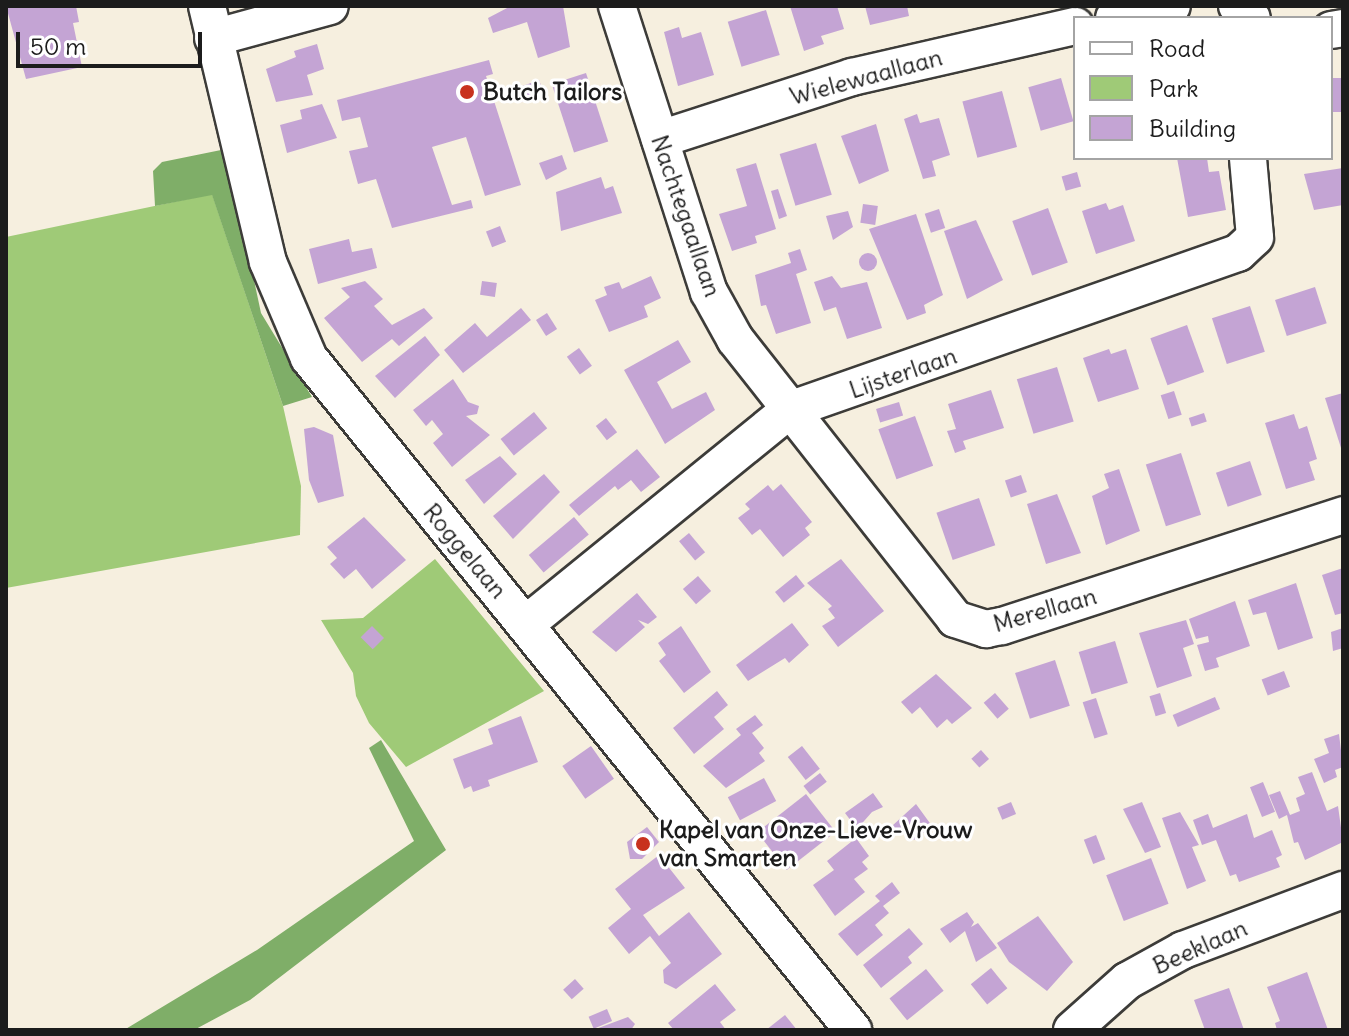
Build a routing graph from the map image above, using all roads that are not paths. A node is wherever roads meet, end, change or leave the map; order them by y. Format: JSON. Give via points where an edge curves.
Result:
{"nodes":[{"id":1,"x":330,"y":6,"type":"edge"},
{"id":2,"x":617,"y":6,"type":"edge"},
{"id":3,"x":1172,"y":6,"type":"edge"},
{"id":4,"x":1124,"y":16,"type":"edge"},
{"id":5,"x":210,"y":22,"type":"edge"},
{"id":6,"x":1073,"y":26,"type":"edge"},
{"id":7,"x":660,"y":139,"type":"junction"},
{"id":8,"x":1248,"y":160,"type":"edge"},
{"id":9,"x":789,"y":410,"type":"junction"},
{"id":10,"x":1343,"y":515,"type":"edge"},
{"id":11,"x":526,"y":624,"type":"junction"},
{"id":12,"x":1343,"y":890,"type":"edge"},
{"id":13,"x":853,"y":1030,"type":"edge"},
{"id":14,"x":1072,"y":1030,"type":"edge"}],
"edges":[{"from":1,"to":5,"type":"street"},
{"from":2,"to":7,"type":"street","name":"Nachtegaallaan"},
{"from":3,"to":4,"type":"street"},
{"from":5,"to":11,"type":"street","name":"Roggelaan","via":[[268,262],[309,358]]},
{"from":6,"to":7,"type":"street","name":"Wielewaallaan","via":[[852,77]]},
{"from":7,"to":9,"type":"street","name":"Nachtegaallaan","via":[[709,292],[735,339]]},
{"from":8,"to":9,"type":"street","name":"Lijsterlaan","via":[[1255,237],[1238,253]]},
{"from":9,"to":10,"type":"street","name":"Merellaan","via":[[955,619],[986,629]]},
{"from":9,"to":11,"type":"street","name":"Lijsterlaan"},
{"from":11,"to":13,"type":"street","name":"Roggelaan"},
{"from":12,"to":14,"type":"street","name":"Beeklaan","via":[[1183,950],[1127,981]]}]}
